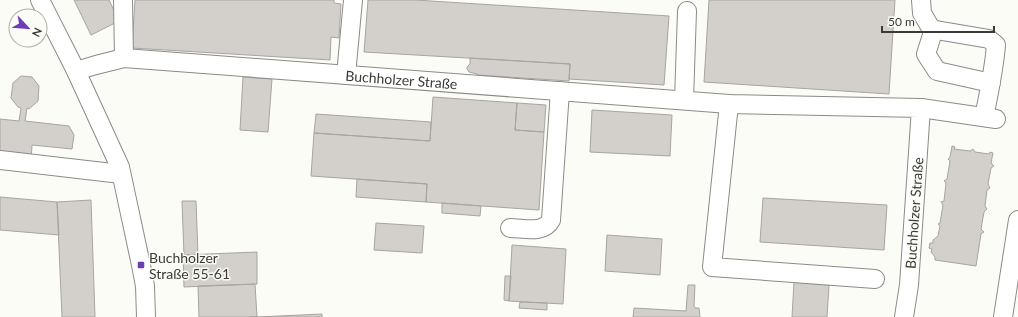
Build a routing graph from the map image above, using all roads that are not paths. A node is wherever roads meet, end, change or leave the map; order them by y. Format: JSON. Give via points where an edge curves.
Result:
{"nodes":[{"id":1,"x":40,"y":0,"type":"edge"},
{"id":2,"x":124,"y":0,"type":"edge"},
{"id":3,"x":353,"y":0,"type":"edge"},
{"id":4,"x":921,"y":0,"type":"edge"},
{"id":5,"x":687,"y":11,"type":"dead end"},
{"id":6,"x":933,"y":32,"type":"junction"},
{"id":7,"x":124,"y":58,"type":"junction"},
{"id":8,"x":76,"y":71,"type":"junction"},
{"id":9,"x":346,"y":75,"type":"junction"},
{"id":10,"x":991,"y":83,"type":"junction"},
{"id":11,"x":560,"y":91,"type":"junction"},
{"id":12,"x":684,"y":100,"type":"junction"},
{"id":13,"x":729,"y":104,"type":"junction"},
{"id":14,"x":921,"y":108,"type":"junction"},
{"id":15,"x":0,"y":160,"type":"edge"},
{"id":16,"x":121,"y":174,"type":"junction"},
{"id":17,"x":1018,"y":220,"type":"edge"},
{"id":18,"x":510,"y":228,"type":"dead end"},
{"id":19,"x":875,"y":279,"type":"dead end"},
{"id":20,"x":146,"y":317,"type":"edge"},
{"id":21,"x":904,"y":317,"type":"edge"},
{"id":22,"x":1003,"y":317,"type":"edge"}],
"edges":[{"from":1,"to":8,"type":"street"},
{"from":2,"to":7,"type":"street"},
{"from":3,"to":9,"type":"street"},
{"from":4,"to":6,"type":"street","via":[[922,13]]},
{"from":5,"to":12,"type":"street"},
{"from":6,"to":10,"type":"street","via":[[926,54],[937,71]]},
{"from":6,"to":10,"type":"street","via":[[936,30],[989,39],[996,46]]},
{"from":7,"to":8,"type":"street","name":"Buchholzer Straße"},
{"from":7,"to":9,"type":"street","name":"Buchholzer Straße"},
{"from":8,"to":16,"type":"street"},
{"from":9,"to":11,"type":"street","name":"Buchholzer Straße"},
{"from":10,"to":14,"type":"street","name":"Buchholzer Straße","via":[[990,118]]},
{"from":11,"to":12,"type":"street","name":"Buchholzer Straße"},
{"from":11,"to":18,"type":"street","via":[[551,220],[543,229]]},
{"from":12,"to":13,"type":"street","name":"Buchholzer Straße"},
{"from":13,"to":14,"type":"street","name":"Buchholzer Straße"},
{"from":13,"to":19,"type":"street","via":[[712,267]]},
{"from":14,"to":21,"type":"street","name":"Buchholzer Straße","via":[[909,285]]},
{"from":15,"to":16,"type":"street"},
{"from":16,"to":20,"type":"street","via":[[145,286]]},
{"from":17,"to":22,"type":"street"}]}
